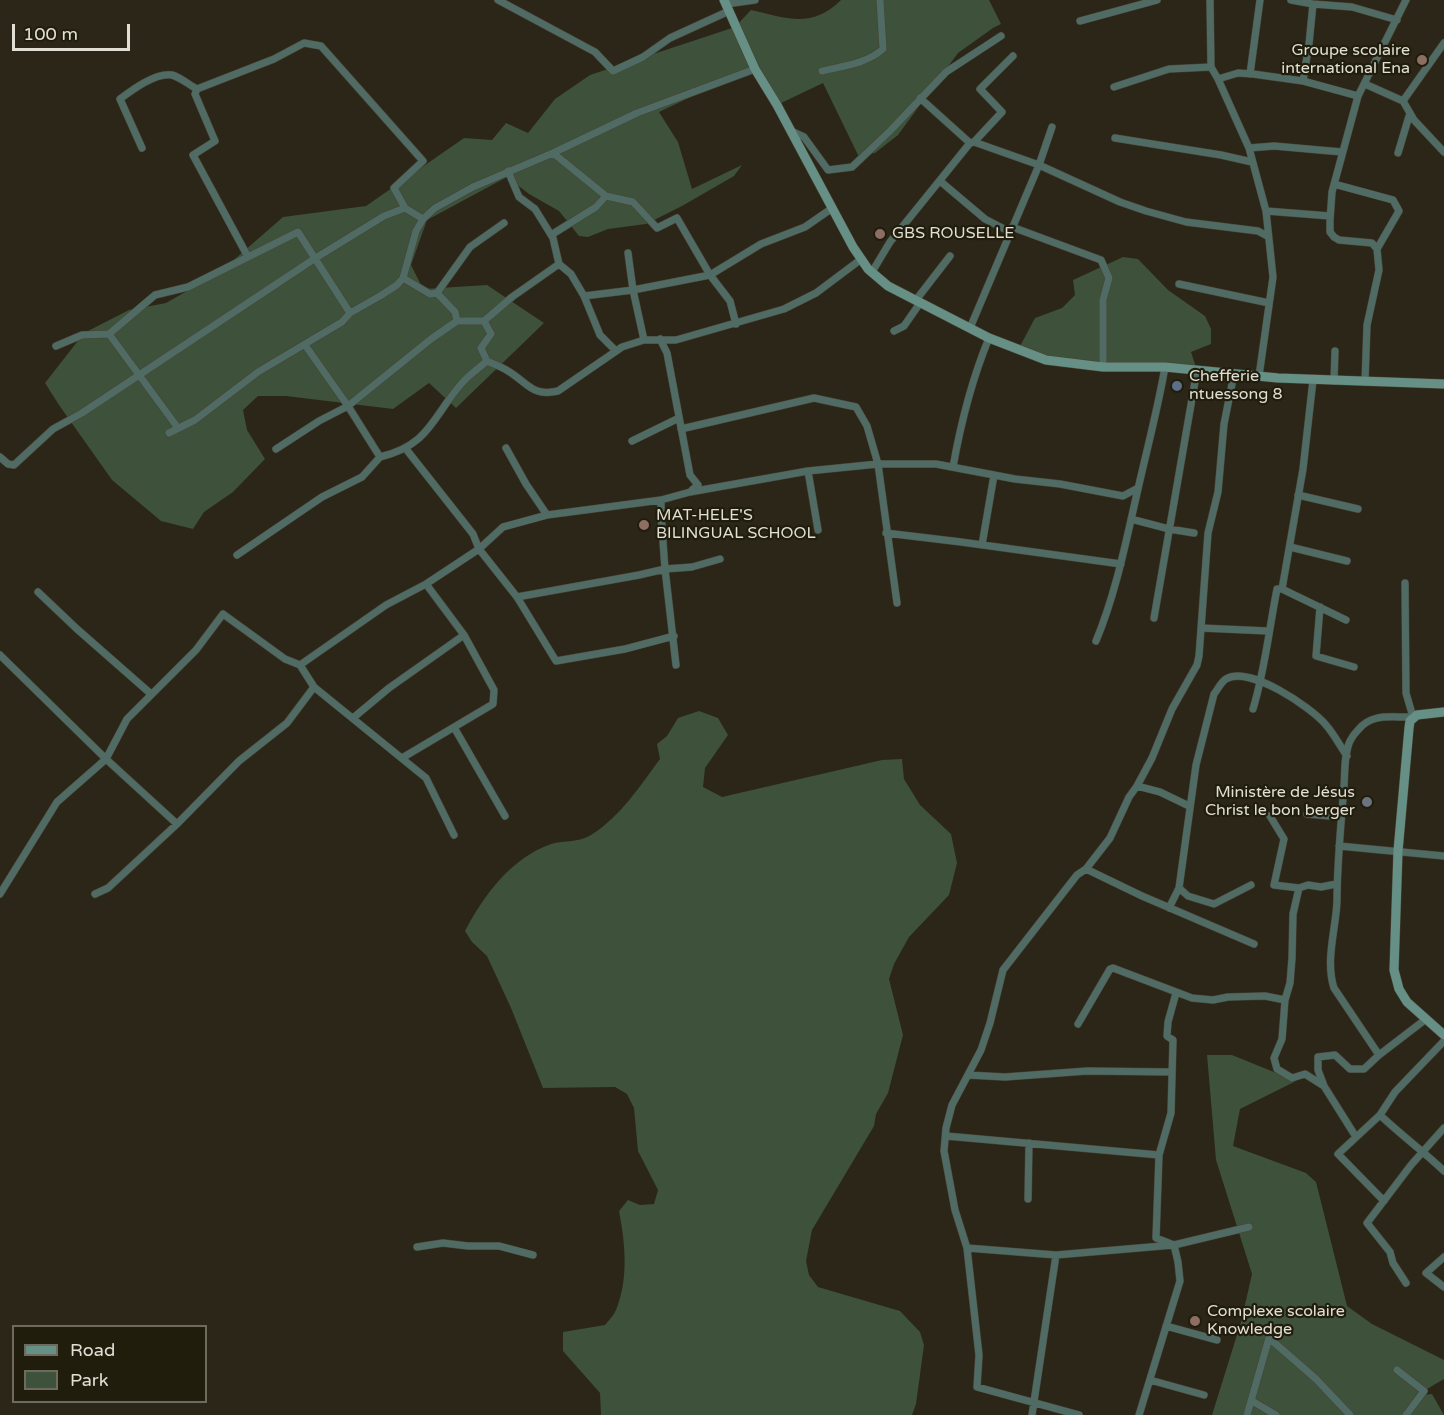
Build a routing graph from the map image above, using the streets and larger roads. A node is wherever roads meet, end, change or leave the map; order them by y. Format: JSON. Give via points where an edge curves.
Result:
{"nodes":[{"id":1,"x":498,"y":0,"type":"edge"},
{"id":2,"x":755,"y":0,"type":"edge"},
{"id":3,"x":880,"y":0,"type":"edge"},
{"id":4,"x":1156,"y":0,"type":"edge"},
{"id":5,"x":1210,"y":0,"type":"edge"},
{"id":6,"x":1260,"y":0,"type":"edge"},
{"id":7,"x":1291,"y":0,"type":"edge"},
{"id":8,"x":1406,"y":0,"type":"edge"},
{"id":9,"x":1308,"y":2,"type":"edge"},
{"id":10,"x":1352,"y":3,"type":"edge"},
{"id":11,"x":726,"y":5,"type":"edge"},
{"id":12,"x":1397,"y":20,"type":"junction"},
{"id":13,"x":1080,"y":21,"type":"dead end"},
{"id":14,"x":1001,"y":36,"type":"dead end"},
{"id":15,"x":1444,"y":43,"type":"edge"},
{"id":16,"x":1013,"y":56,"type":"dead end"},
{"id":17,"x":1211,"y":67,"type":"junction"},
{"id":18,"x":755,"y":69,"type":"junction"},
{"id":19,"x":822,"y":70,"type":"dead end"},
{"id":20,"x":1250,"y":74,"type":"junction"},
{"id":21,"x":1218,"y":79,"type":"junction"},
{"id":22,"x":1303,"y":81,"type":"junction"},
{"id":23,"x":1365,"y":84,"type":"junction"},
{"id":24,"x":1114,"y":87,"type":"dead end"},
{"id":25,"x":197,"y":89,"type":"junction"},
{"id":26,"x":1358,"y":96,"type":"junction"},
{"id":27,"x":920,"y":98,"type":"junction"},
{"id":28,"x":1403,"y":101,"type":"junction"},
{"id":29,"x":1410,"y":113,"type":"junction"},
{"id":30,"x":1052,"y":127,"type":"dead end"},
{"id":31,"x":789,"y":130,"type":"junction"},
{"id":32,"x":1115,"y":138,"type":"dead end"},
{"id":33,"x":972,"y":143,"type":"junction"},
{"id":34,"x":142,"y":148,"type":"dead end"},
{"id":35,"x":1249,"y":148,"type":"junction"},
{"id":36,"x":1342,"y":152,"type":"junction"},
{"id":37,"x":553,"y":153,"type":"junction"},
{"id":38,"x":1398,"y":153,"type":"dead end"},
{"id":39,"x":1444,"y":153,"type":"edge"},
{"id":40,"x":1252,"y":162,"type":"junction"},
{"id":41,"x":1039,"y":165,"type":"junction"},
{"id":42,"x":508,"y":171,"type":"junction"},
{"id":43,"x":940,"y":181,"type":"junction"},
{"id":44,"x":1334,"y":184,"type":"junction"},
{"id":45,"x":606,"y":196,"type":"junction"},
{"id":46,"x":405,"y":208,"type":"junction"},
{"id":47,"x":831,"y":208,"type":"junction"},
{"id":48,"x":1266,"y":211,"type":"junction"},
{"id":49,"x":1330,"y":216,"type":"junction"},
{"id":50,"x":423,"y":219,"type":"junction"},
{"id":51,"x":504,"y":223,"type":"dead end"},
{"id":52,"x":1011,"y":229,"type":"junction"},
{"id":53,"x":551,"y":235,"type":"junction"},
{"id":54,"x":1267,"y":236,"type":"junction"},
{"id":55,"x":1377,"y":249,"type":"junction"},
{"id":56,"x":628,"y":253,"type":"dead end"},
{"id":57,"x":950,"y":256,"type":"dead end"},
{"id":58,"x":248,"y":257,"type":"junction"},
{"id":59,"x":314,"y":259,"type":"junction"},
{"id":60,"x":860,"y":260,"type":"junction"},
{"id":61,"x":559,"y":264,"type":"junction"},
{"id":62,"x":872,"y":273,"type":"junction"},
{"id":63,"x":710,"y":276,"type":"junction"},
{"id":64,"x":403,"y":278,"type":"junction"},
{"id":65,"x":1179,"y":284,"type":"dead end"},
{"id":66,"x":633,"y":290,"type":"junction"},
{"id":67,"x":437,"y":293,"type":"junction"},
{"id":68,"x":584,"y":296,"type":"junction"},
{"id":69,"x":918,"y":302,"type":"junction"},
{"id":70,"x":1269,"y":303,"type":"junction"},
{"id":71,"x":350,"y":313,"type":"junction"},
{"id":72,"x":457,"y":321,"type":"junction"},
{"id":73,"x":484,"y":321,"type":"junction"},
{"id":74,"x":736,"y":324,"type":"junction"},
{"id":75,"x":970,"y":328,"type":"junction"},
{"id":76,"x":894,"y":331,"type":"dead end"},
{"id":77,"x":109,"y":334,"type":"junction"},
{"id":78,"x":989,"y":338,"type":"junction"},
{"id":79,"x":660,"y":339,"type":"junction"},
{"id":80,"x":644,"y":340,"type":"junction"},
{"id":81,"x":676,"y":340,"type":"junction"},
{"id":82,"x":305,"y":345,"type":"junction"},
{"id":83,"x":57,"y":346,"type":"dead end"},
{"id":84,"x":616,"y":351,"type":"junction"},
{"id":85,"x":1335,"y":351,"type":"dead end"},
{"id":86,"x":667,"y":353,"type":"junction"},
{"id":87,"x":487,"y":361,"type":"junction"},
{"id":88,"x":1103,"y":367,"type":"junction"},
{"id":89,"x":1164,"y":367,"type":"junction"},
{"id":90,"x":1197,"y":370,"type":"junction"},
{"id":91,"x":1234,"y":374,"type":"junction"},
{"id":92,"x":139,"y":375,"type":"junction"},
{"id":93,"x":1259,"y":376,"type":"junction"},
{"id":94,"x":1312,"y":380,"type":"junction"},
{"id":95,"x":1334,"y":381,"type":"junction"},
{"id":96,"x":1365,"y":382,"type":"junction"},
{"id":97,"x":1444,"y":384,"type":"edge"},
{"id":98,"x":348,"y":406,"type":"junction"},
{"id":99,"x":679,"y":418,"type":"junction"},
{"id":100,"x":178,"y":428,"type":"junction"},
{"id":101,"x":681,"y":429,"type":"junction"},
{"id":102,"x":169,"y":433,"type":"dead end"},
{"id":103,"x":632,"y":441,"type":"dead end"},
{"id":104,"x":506,"y":448,"type":"dead end"},
{"id":105,"x":276,"y":449,"type":"dead end"},
{"id":106,"x":406,"y":449,"type":"junction"},
{"id":107,"x":0,"y":457,"type":"edge"},
{"id":108,"x":380,"y":457,"type":"junction"},
{"id":109,"x":878,"y":464,"type":"junction"},
{"id":110,"x":953,"y":467,"type":"junction"},
{"id":111,"x":808,"y":471,"type":"junction"},
{"id":112,"x":993,"y":475,"type":"junction"},
{"id":113,"x":1138,"y":488,"type":"junction"},
{"id":114,"x":690,"y":492,"type":"junction"},
{"id":115,"x":1298,"y":495,"type":"junction"},
{"id":116,"x":661,"y":500,"type":"junction"},
{"id":117,"x":1358,"y":509,"type":"dead end"},
{"id":118,"x":547,"y":514,"type":"junction"},
{"id":119,"x":1131,"y":519,"type":"junction"},
{"id":120,"x":1169,"y":529,"type":"junction"},
{"id":121,"x":818,"y":530,"type":"dead end"},
{"id":122,"x":1194,"y":532,"type":"dead end"},
{"id":123,"x":886,"y":533,"type":"junction"},
{"id":124,"x":982,"y":545,"type":"junction"},
{"id":125,"x":1290,"y":547,"type":"junction"},
{"id":126,"x":479,"y":549,"type":"junction"},
{"id":127,"x":237,"y":555,"type":"dead end"},
{"id":128,"x":720,"y":559,"type":"dead end"},
{"id":129,"x":1347,"y":561,"type":"dead end"},
{"id":130,"x":1121,"y":564,"type":"junction"},
{"id":131,"x":665,"y":568,"type":"junction"},
{"id":132,"x":426,"y":584,"type":"junction"},
{"id":133,"x":1405,"y":584,"type":"dead end"},
{"id":134,"x":1282,"y":589,"type":"junction"},
{"id":135,"x":38,"y":592,"type":"dead end"},
{"id":136,"x":517,"y":597,"type":"junction"},
{"id":137,"x":897,"y":603,"type":"dead end"},
{"id":138,"x":1320,"y":607,"type":"junction"},
{"id":139,"x":1154,"y":618,"type":"dead end"},
{"id":140,"x":1346,"y":620,"type":"dead end"},
{"id":141,"x":1202,"y":628,"type":"junction"},
{"id":142,"x":1268,"y":631,"type":"junction"},
{"id":143,"x":464,"y":635,"type":"junction"},
{"id":144,"x":674,"y":636,"type":"junction"},
{"id":145,"x":1096,"y":641,"type":"dead end"},
{"id":146,"x":0,"y":655,"type":"edge"},
{"id":147,"x":300,"y":665,"type":"junction"},
{"id":148,"x":676,"y":665,"type":"dead end"},
{"id":149,"x":1354,"y":667,"type":"dead end"},
{"id":150,"x":1262,"y":681,"type":"junction"},
{"id":151,"x":314,"y":687,"type":"junction"},
{"id":152,"x":151,"y":694,"type":"junction"},
{"id":153,"x":1253,"y":709,"type":"dead end"},
{"id":154,"x":1444,"y":712,"type":"edge"},
{"id":155,"x":1413,"y":717,"type":"junction"},
{"id":156,"x":353,"y":718,"type":"junction"},
{"id":157,"x":454,"y":729,"type":"junction"},
{"id":158,"x":1347,"y":756,"type":"junction"},
{"id":159,"x":402,"y":758,"type":"junction"},
{"id":160,"x":106,"y":759,"type":"junction"},
{"id":161,"x":1137,"y":786,"type":"junction"},
{"id":162,"x":1189,"y":806,"type":"junction"},
{"id":163,"x":1307,"y":814,"type":"dead end"},
{"id":164,"x":505,"y":816,"type":"dead end"},
{"id":165,"x":1270,"y":816,"type":"dead end"},
{"id":166,"x":1341,"y":818,"type":"junction"},
{"id":167,"x":177,"y":824,"type":"junction"},
{"id":168,"x":454,"y":835,"type":"dead end"},
{"id":169,"x":1339,"y":846,"type":"junction"},
{"id":170,"x":1398,"y":851,"type":"junction"},
{"id":171,"x":1444,"y":856,"type":"edge"},
{"id":172,"x":1086,"y":869,"type":"junction"},
{"id":173,"x":1336,"y":884,"type":"junction"},
{"id":174,"x":1251,"y":885,"type":"dead end"},
{"id":175,"x":1179,"y":888,"type":"junction"},
{"id":176,"x":1299,"y":888,"type":"junction"},
{"id":177,"x":0,"y":894,"type":"edge"},
{"id":178,"x":95,"y":894,"type":"dead end"},
{"id":179,"x":1169,"y":908,"type":"junction"},
{"id":180,"x":1254,"y":944,"type":"dead end"},
{"id":181,"x":1176,"y":993,"type":"junction"},
{"id":182,"x":1285,"y":1000,"type":"junction"},
{"id":183,"x":1426,"y":1019,"type":"junction"},
{"id":184,"x":1078,"y":1024,"type":"dead end"},
{"id":185,"x":1444,"y":1035,"type":"edge"},
{"id":186,"x":1444,"y":1041,"type":"edge"},
{"id":187,"x":1379,"y":1054,"type":"junction"},
{"id":188,"x":1172,"y":1072,"type":"junction"},
{"id":189,"x":968,"y":1074,"type":"junction"},
{"id":190,"x":1324,"y":1086,"type":"junction"},
{"id":191,"x":1380,"y":1115,"type":"junction"},
{"id":192,"x":1444,"y":1128,"type":"edge"},
{"id":193,"x":946,"y":1136,"type":"junction"},
{"id":194,"x":1356,"y":1137,"type":"junction"},
{"id":195,"x":1029,"y":1143,"type":"junction"},
{"id":196,"x":1423,"y":1151,"type":"junction"},
{"id":197,"x":1159,"y":1155,"type":"junction"},
{"id":198,"x":1444,"y":1171,"type":"edge"},
{"id":199,"x":1028,"y":1199,"type":"dead end"},
{"id":200,"x":1384,"y":1201,"type":"junction"},
{"id":201,"x":1248,"y":1227,"type":"dead end"},
{"id":202,"x":1174,"y":1245,"type":"junction"},
{"id":203,"x":417,"y":1247,"type":"dead end"},
{"id":204,"x":967,"y":1248,"type":"junction"},
{"id":205,"x":533,"y":1255,"type":"dead end"},
{"id":206,"x":1056,"y":1255,"type":"junction"},
{"id":207,"x":1444,"y":1257,"type":"edge"},
{"id":208,"x":1406,"y":1283,"type":"dead end"},
{"id":209,"x":1444,"y":1287,"type":"edge"},
{"id":210,"x":1166,"y":1326,"type":"junction"},
{"id":211,"x":1217,"y":1340,"type":"dead end"},
{"id":212,"x":1397,"y":1370,"type":"dead end"},
{"id":213,"x":1150,"y":1380,"type":"junction"},
{"id":214,"x":1204,"y":1395,"type":"dead end"},
{"id":215,"x":1252,"y":1401,"type":"junction"},
{"id":216,"x":1034,"y":1403,"type":"junction"},
{"id":217,"x":1032,"y":1415,"type":"edge"},
{"id":218,"x":1079,"y":1415,"type":"edge"},
{"id":219,"x":1139,"y":1415,"type":"edge"},
{"id":220,"x":1247,"y":1415,"type":"edge"},
{"id":221,"x":1276,"y":1415,"type":"edge"},
{"id":222,"x":1350,"y":1415,"type":"edge"},
{"id":223,"x":1406,"y":1415,"type":"edge"}],
"edges":[{"from":1,"to":11,"type":"street","via":[[595,52],[613,71],[644,57]]},
{"from":2,"to":11,"type":"street"},
{"from":3,"to":19,"type":"street","via":[[883,49],[854,64]]},
{"from":4,"to":13,"type":"street"},
{"from":5,"to":17,"type":"street"},
{"from":6,"to":20,"type":"street"},
{"from":7,"to":9,"type":"street"},
{"from":8,"to":12,"type":"street"},
{"from":9,"to":10,"type":"street"},
{"from":9,"to":22,"type":"street","via":[[1309,44]]},
{"from":10,"to":12,"type":"street"},
{"from":11,"to":18,"type":"street"},
{"from":12,"to":23,"type":"street"},
{"from":14,"to":27,"type":"street","via":[[946,72]]},
{"from":15,"to":28,"type":"street"},
{"from":16,"to":33,"type":"street","via":[[980,89],[1002,112]]},
{"from":17,"to":21,"type":"street"},
{"from":17,"to":24,"type":"street","via":[[1169,69]]},
{"from":18,"to":31,"type":"street"},
{"from":18,"to":37,"type":"street","via":[[637,113]]},
{"from":20,"to":21,"type":"street"},
{"from":20,"to":22,"type":"street"},
{"from":21,"to":35,"type":"street"},
{"from":22,"to":26,"type":"street"},
{"from":23,"to":26,"type":"street"},
{"from":23,"to":28,"type":"street"},
{"from":25,"to":34,"type":"street","via":[[166,75],[139,85],[120,99]]},
{"from":25,"to":46,"type":"street","via":[[304,43],[321,46],[423,161],[394,188]]},
{"from":25,"to":58,"type":"street","via":[[195,94],[215,141],[193,155]]},
{"from":26,"to":36,"type":"street"},
{"from":27,"to":31,"type":"street","via":[[852,167],[828,170],[804,137]]},
{"from":27,"to":33,"type":"street"},
{"from":28,"to":29,"type":"street"},
{"from":29,"to":38,"type":"street"},
{"from":29,"to":39,"type":"street"},
{"from":30,"to":41,"type":"street"},
{"from":31,"to":47,"type":"street"},
{"from":32,"to":40,"type":"street"},
{"from":33,"to":41,"type":"street"},
{"from":33,"to":43,"type":"street"},
{"from":35,"to":36,"type":"street","via":[[1274,146]]},
{"from":35,"to":40,"type":"street"},
{"from":36,"to":44,"type":"street"},
{"from":37,"to":42,"type":"street"},
{"from":37,"to":45,"type":"street"},
{"from":40,"to":48,"type":"street"},
{"from":41,"to":52,"type":"street"},
{"from":41,"to":54,"type":"street","via":[[1146,211],[1186,222],[1258,231]]},
{"from":42,"to":50,"type":"street","via":[[442,204]]},
{"from":42,"to":53,"type":"street","via":[[519,197],[535,209]]},
{"from":43,"to":52,"type":"street","via":[[985,219]]},
{"from":43,"to":62,"type":"street","via":[[890,242]]},
{"from":44,"to":49,"type":"street"},
{"from":44,"to":55,"type":"street","via":[[1393,200],[1399,211]]},
{"from":45,"to":53,"type":"street","via":[[596,207]]},
{"from":45,"to":63,"type":"street","via":[[633,202],[657,228],[677,218]]},
{"from":46,"to":50,"type":"street"},
{"from":46,"to":59,"type":"street","via":[[384,216]]},
{"from":47,"to":60,"type":"street"},
{"from":47,"to":63,"type":"street","via":[[805,227],[752,249]]},
{"from":48,"to":49,"type":"street"},
{"from":48,"to":54,"type":"street"},
{"from":49,"to":55,"type":"street","via":[[1334,237],[1372,243]]},
{"from":50,"to":64,"type":"street"},
{"from":51,"to":67,"type":"street","via":[[470,247]]},
{"from":52,"to":75,"type":"street"},
{"from":52,"to":88,"type":"street","via":[[1101,260],[1109,278],[1103,300]]},
{"from":53,"to":61,"type":"street"},
{"from":54,"to":70,"type":"street","via":[[1273,277]]},
{"from":55,"to":96,"type":"street","via":[[1379,270],[1367,325]]},
{"from":56,"to":66,"type":"street"},
{"from":57,"to":69,"type":"street"},
{"from":58,"to":59,"type":"street","via":[[298,232]]},
{"from":58,"to":77,"type":"street","via":[[188,287],[155,295]]},
{"from":59,"to":71,"type":"street"},
{"from":59,"to":92,"type":"street"},
{"from":60,"to":62,"type":"street"},
{"from":60,"to":74,"type":"street","via":[[816,293],[784,309]]},
{"from":61,"to":68,"type":"street","via":[[572,274]]},
{"from":61,"to":73,"type":"street"},
{"from":62,"to":69,"type":"street"},
{"from":63,"to":66,"type":"street"},
{"from":63,"to":74,"type":"street","via":[[729,301]]},
{"from":64,"to":67,"type":"street","via":[[430,294]]},
{"from":64,"to":71,"type":"street"},
{"from":65,"to":70,"type":"street"},
{"from":66,"to":68,"type":"street"},
{"from":66,"to":80,"type":"street"},
{"from":67,"to":72,"type":"street","via":[[455,312]]},
{"from":68,"to":84,"type":"street","via":[[600,335]]},
{"from":69,"to":75,"type":"street"},
{"from":69,"to":76,"type":"street","via":[[904,326]]},
{"from":70,"to":93,"type":"street"},
{"from":71,"to":82,"type":"street"},
{"from":72,"to":73,"type":"street"},
{"from":72,"to":98,"type":"street"},
{"from":73,"to":87,"type":"street","via":[[491,334],[481,348]]},
{"from":74,"to":81,"type":"street"},
{"from":75,"to":78,"type":"street"},
{"from":77,"to":83,"type":"street","via":[[82,335]]},
{"from":77,"to":92,"type":"street"},
{"from":78,"to":88,"type":"street","via":[[1046,360]]},
{"from":78,"to":110,"type":"street","via":[[963,414]]},
{"from":79,"to":80,"type":"street"},
{"from":79,"to":81,"type":"street"},
{"from":79,"to":86,"type":"street"},
{"from":80,"to":84,"type":"street"},
{"from":81,"to":86,"type":"street"},
{"from":82,"to":98,"type":"street"},
{"from":82,"to":100,"type":"street","via":[[258,372],[195,420]]},
{"from":84,"to":87,"type":"street","via":[[558,391],[547,394],[537,393],[508,370]]},
{"from":85,"to":95,"type":"street"},
{"from":86,"to":99,"type":"street"},
{"from":87,"to":106,"type":"street","via":[[462,384],[432,426]]},
{"from":88,"to":89,"type":"street"},
{"from":89,"to":90,"type":"street"},
{"from":89,"to":113,"type":"street"},
{"from":90,"to":91,"type":"street"},
{"from":90,"to":120,"type":"street"},
{"from":91,"to":93,"type":"street"},
{"from":91,"to":141,"type":"street","via":[[1224,424],[1218,492],[1208,533]]},
{"from":92,"to":100,"type":"street"},
{"from":92,"to":107,"type":"street","via":[[52,429],[14,465]]},
{"from":93,"to":94,"type":"street"},
{"from":94,"to":95,"type":"street"},
{"from":94,"to":115,"type":"street"},
{"from":95,"to":96,"type":"street"},
{"from":96,"to":97,"type":"street"},
{"from":98,"to":105,"type":"street"},
{"from":98,"to":108,"type":"street"},
{"from":99,"to":101,"type":"street"},
{"from":99,"to":103,"type":"street"},
{"from":100,"to":102,"type":"street"},
{"from":101,"to":109,"type":"street","via":[[814,398],[856,407],[867,426]]},
{"from":101,"to":114,"type":"street","via":[[690,475],[698,484]]},
{"from":104,"to":118,"type":"street"},
{"from":106,"to":108,"type":"street"},
{"from":106,"to":126,"type":"street","via":[[473,534]]},
{"from":108,"to":127,"type":"street","via":[[362,477],[322,497]]},
{"from":109,"to":110,"type":"street"},
{"from":109,"to":111,"type":"street"},
{"from":109,"to":123,"type":"street"},
{"from":110,"to":112,"type":"street"},
{"from":111,"to":114,"type":"street"},
{"from":111,"to":121,"type":"street"},
{"from":112,"to":113,"type":"street","via":[[1124,496]]},
{"from":112,"to":124,"type":"street"},
{"from":113,"to":119,"type":"street"},
{"from":114,"to":116,"type":"street"},
{"from":115,"to":117,"type":"street"},
{"from":115,"to":125,"type":"street"},
{"from":116,"to":118,"type":"street"},
{"from":116,"to":131,"type":"street"},
{"from":118,"to":126,"type":"street","via":[[503,527]]},
{"from":119,"to":120,"type":"street"},
{"from":119,"to":130,"type":"street"},
{"from":120,"to":122,"type":"street"},
{"from":120,"to":139,"type":"street"},
{"from":123,"to":124,"type":"street"},
{"from":123,"to":137,"type":"street"},
{"from":124,"to":130,"type":"street"},
{"from":125,"to":129,"type":"street"},
{"from":125,"to":134,"type":"street"},
{"from":126,"to":132,"type":"street"},
{"from":126,"to":136,"type":"street"},
{"from":128,"to":131,"type":"street","via":[[692,567]]},
{"from":130,"to":145,"type":"street"},
{"from":131,"to":136,"type":"street"},
{"from":131,"to":144,"type":"street"},
{"from":132,"to":143,"type":"street"},
{"from":132,"to":147,"type":"street","via":[[386,604]]},
{"from":133,"to":155,"type":"street","via":[[1406,693]]},
{"from":134,"to":138,"type":"street"},
{"from":134,"to":142,"type":"street","via":[[1277,589]]},
{"from":135,"to":152,"type":"street"},
{"from":136,"to":144,"type":"street","via":[[556,661]]},
{"from":138,"to":140,"type":"street"},
{"from":138,"to":149,"type":"street","via":[[1316,656]]},
{"from":141,"to":142,"type":"street"},
{"from":141,"to":161,"type":"street","via":[[1197,665]]},
{"from":142,"to":150,"type":"street"},
{"from":143,"to":156,"type":"street"},
{"from":143,"to":157,"type":"street","via":[[494,690],[493,704]]},
{"from":144,"to":148,"type":"street"},
{"from":146,"to":160,"type":"street"},
{"from":147,"to":151,"type":"street"},
{"from":147,"to":152,"type":"street","via":[[223,614],[195,650]]},
{"from":150,"to":153,"type":"street"},
{"from":150,"to":158,"type":"street","via":[[1309,708]]},
{"from":150,"to":162,"type":"street","via":[[1233,677],[1214,694]]},
{"from":151,"to":156,"type":"street"},
{"from":151,"to":167,"type":"street","via":[[287,723],[239,761]]},
{"from":152,"to":160,"type":"street","via":[[127,719]]},
{"from":154,"to":155,"type":"street"},
{"from":155,"to":158,"type":"street","via":[[1366,721],[1350,741]]},
{"from":155,"to":170,"type":"street"},
{"from":156,"to":159,"type":"street"},
{"from":157,"to":159,"type":"street"},
{"from":157,"to":164,"type":"street"},
{"from":158,"to":166,"type":"street"},
{"from":159,"to":168,"type":"street","via":[[426,778]]},
{"from":160,"to":167,"type":"street"},
{"from":160,"to":177,"type":"street","via":[[57,802]]},
{"from":161,"to":162,"type":"street"},
{"from":161,"to":172,"type":"street","via":[[1110,838]]},
{"from":162,"to":175,"type":"street"},
{"from":163,"to":166,"type":"street"},
{"from":165,"to":176,"type":"street","via":[[1284,839],[1274,885]]},
{"from":166,"to":169,"type":"street"},
{"from":167,"to":178,"type":"street","via":[[108,888]]},
{"from":169,"to":170,"type":"street"},
{"from":169,"to":173,"type":"street"},
{"from":170,"to":171,"type":"street"},
{"from":170,"to":183,"type":"street","via":[[1394,970],[1407,1002]]},
{"from":172,"to":179,"type":"street"},
{"from":172,"to":189,"type":"street","via":[[1077,875],[1003,970],[981,1050]]},
{"from":173,"to":176,"type":"street"},
{"from":173,"to":187,"type":"street","via":[[1331,978]]},
{"from":174,"to":175,"type":"street","via":[[1214,904],[1188,896]]},
{"from":175,"to":179,"type":"street"},
{"from":176,"to":182,"type":"street"},
{"from":179,"to":180,"type":"street"},
{"from":181,"to":182,"type":"street","via":[[1213,1000],[1255,996]]},
{"from":181,"to":184,"type":"street","via":[[1113,968]]},
{"from":181,"to":188,"type":"street","via":[[1167,1036],[1173,1040]]},
{"from":182,"to":190,"type":"street","via":[[1282,1039],[1274,1058],[1277,1069],[1292,1078],[1305,1074]]},
{"from":183,"to":185,"type":"street"},
{"from":183,"to":187,"type":"street"},
{"from":186,"to":191,"type":"street","via":[[1395,1092]]},
{"from":187,"to":190,"type":"street","via":[[1364,1069],[1350,1069],[1335,1055],[1318,1056]]},
{"from":188,"to":189,"type":"street","via":[[1087,1071],[1005,1077]]},
{"from":188,"to":197,"type":"street","via":[[1171,1113]]},
{"from":189,"to":193,"type":"street","via":[[952,1105]]},
{"from":190,"to":194,"type":"street"},
{"from":191,"to":194,"type":"street"},
{"from":191,"to":196,"type":"street"},
{"from":192,"to":196,"type":"street"},
{"from":193,"to":195,"type":"street"},
{"from":193,"to":204,"type":"street","via":[[944,1151],[955,1210]]},
{"from":194,"to":200,"type":"street","via":[[1338,1154]]},
{"from":195,"to":197,"type":"street"},
{"from":195,"to":199,"type":"street"},
{"from":196,"to":198,"type":"street"},
{"from":196,"to":200,"type":"street"},
{"from":197,"to":202,"type":"street","via":[[1156,1238]]},
{"from":200,"to":208,"type":"street","via":[[1367,1223],[1390,1252]]},
{"from":201,"to":202,"type":"street"},
{"from":202,"to":206,"type":"street"},
{"from":202,"to":210,"type":"street","via":[[1180,1281]]},
{"from":203,"to":205,"type":"street","via":[[442,1243],[499,1246]]},
{"from":204,"to":206,"type":"street"},
{"from":204,"to":216,"type":"street","via":[[979,1355],[978,1387]]},
{"from":206,"to":216,"type":"street"},
{"from":207,"to":209,"type":"street","via":[[1426,1273]]},
{"from":210,"to":211,"type":"street"},
{"from":210,"to":213,"type":"street"},
{"from":212,"to":223,"type":"street","via":[[1424,1391]]},
{"from":213,"to":214,"type":"street"},
{"from":213,"to":219,"type":"street"},
{"from":215,"to":220,"type":"street"},
{"from":215,"to":221,"type":"street"},
{"from":215,"to":222,"type":"street","via":[[1269,1338]]},
{"from":216,"to":217,"type":"street"},
{"from":216,"to":218,"type":"street"}]}
